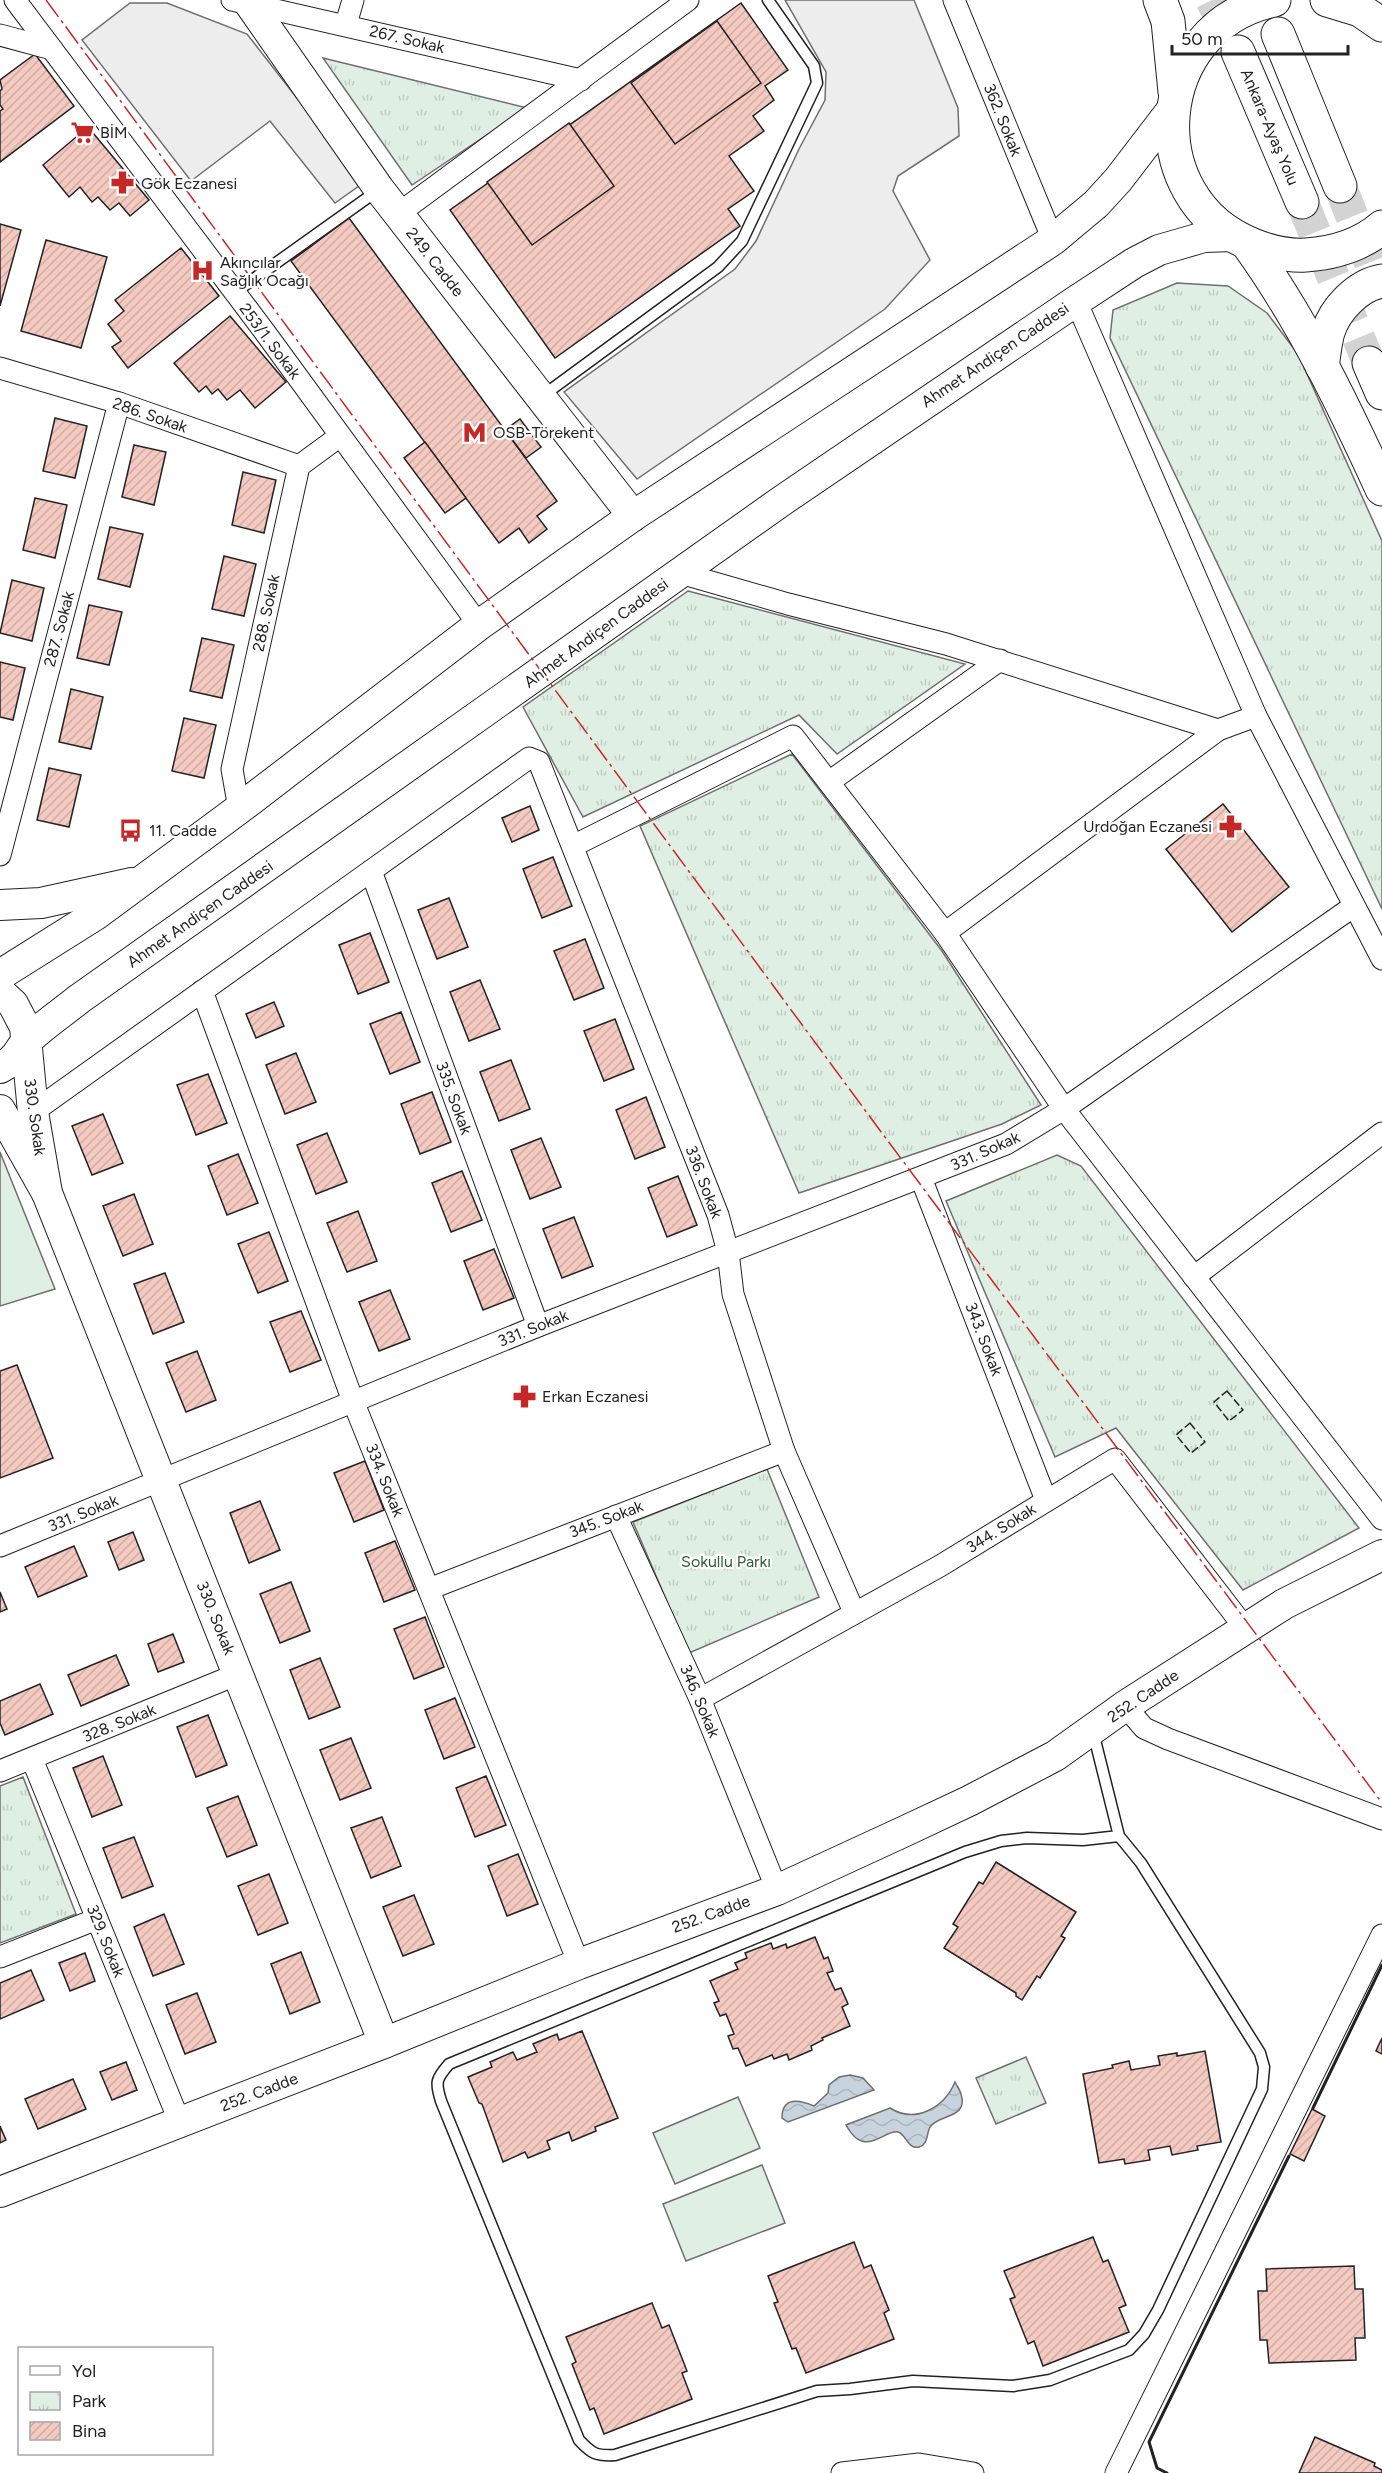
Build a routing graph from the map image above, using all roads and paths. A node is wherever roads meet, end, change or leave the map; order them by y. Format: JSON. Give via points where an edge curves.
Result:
{"nodes":[{"id":1,"x":15,"y":0,"type":"edge"},
{"id":2,"x":353,"y":0,"type":"edge"},
{"id":3,"x":688,"y":0,"type":"edge"},
{"id":4,"x":768,"y":0,"type":"edge"},
{"id":5,"x":954,"y":0,"type":"edge"},
{"id":6,"x":1160,"y":0,"type":"edge"},
{"id":7,"x":1274,"y":0,"type":"edge"},
{"id":8,"x":243,"y":2,"type":"edge"},
{"id":9,"x":346,"y":24,"type":"junction"},
{"id":10,"x":1278,"y":34,"type":"dead end"},
{"id":11,"x":0,"y":35,"type":"edge"},
{"id":12,"x":52,"y":49,"type":"junction"},
{"id":13,"x":1238,"y":52,"type":"tunnel mouth"},
{"id":14,"x":581,"y":80,"type":"junction"},
{"id":15,"x":1175,"y":101,"type":"junction"},
{"id":16,"x":1340,"y":186,"type":"tunnel mouth"},
{"id":17,"x":379,"y":189,"type":"junction"},
{"id":18,"x":1302,"y":202,"type":"tunnel mouth"},
{"id":19,"x":398,"y":214,"type":"junction"},
{"id":20,"x":1382,"y":227,"type":"edge"},
{"id":21,"x":1241,"y":239,"type":"junction"},
{"id":22,"x":1053,"y":240,"type":"junction"},
{"id":23,"x":1382,"y":281,"type":"edge"},
{"id":24,"x":233,"y":293,"type":"junction"},
{"id":25,"x":1076,"y":301,"type":"junction"},
{"id":26,"x":1369,"y":363,"type":"tunnel mouth"},
{"id":27,"x":1322,"y":366,"type":"junction"},
{"id":28,"x":0,"y":368,"type":"edge"},
{"id":29,"x":1382,"y":393,"type":"edge"},
{"id":30,"x":541,"y":397,"type":"junction"},
{"id":31,"x":119,"y":403,"type":"junction"},
{"id":32,"x":340,"y":436,"type":"junction"},
{"id":33,"x":299,"y":466,"type":"junction"},
{"id":34,"x":1382,"y":489,"type":"edge"},
{"id":35,"x":633,"y":516,"type":"junction"},
{"id":36,"x":680,"y":573,"type":"junction"},
{"id":37,"x":479,"y":625,"type":"junction"},
{"id":38,"x":1000,"y":660,"type":"junction"},
{"id":39,"x":1256,"y":716,"type":"junction"},
{"id":40,"x":1218,"y":730,"type":"junction"},
{"id":41,"x":828,"y":782,"type":"junction"},
{"id":42,"x":239,"y":809,"type":"junction"},
{"id":43,"x":573,"y":846,"type":"junction"},
{"id":44,"x":0,"y":855,"type":"edge"},
{"id":45,"x":371,"y":871,"type":"junction"},
{"id":46,"x":138,"y":882,"type":"junction"},
{"id":47,"x":0,"y":905,"type":"edge"},
{"id":48,"x":1354,"y":906,"type":"junction"},
{"id":49,"x":945,"y":933,"type":"junction"},
{"id":50,"x":1382,"y":959,"type":"edge"},
{"id":51,"x":0,"y":975,"type":"edge"},
{"id":52,"x":202,"y":991,"type":"junction"},
{"id":53,"x":0,"y":992,"type":"edge"},
{"id":54,"x":27,"y":1040,"type":"junction"},
{"id":55,"x":0,"y":1068,"type":"edge"},
{"id":56,"x":1064,"y":1109,"type":"junction"},
{"id":57,"x":0,"y":1110,"type":"edge"},
{"id":58,"x":33,"y":1112,"type":"junction"},
{"id":59,"x":1382,"y":1133,"type":"edge"},
{"id":60,"x":921,"y":1178,"type":"junction"},
{"id":61,"x":47,"y":1193,"type":"junction"},
{"id":62,"x":728,"y":1252,"type":"junction"},
{"id":63,"x":1194,"y":1277,"type":"junction"},
{"id":64,"x":538,"y":1326,"type":"junction"},
{"id":65,"x":353,"y":1401,"type":"junction"},
{"id":66,"x":784,"y":1450,"type":"junction"},
{"id":67,"x":161,"y":1481,"type":"junction"},
{"id":68,"x":1046,"y":1500,"type":"junction"},
{"id":69,"x":616,"y":1516,"type":"junction"},
{"id":70,"x":1382,"y":1520,"type":"edge"},
{"id":71,"x":0,"y":1546,"type":"edge"},
{"id":72,"x":1382,"y":1555,"type":"edge"},
{"id":73,"x":429,"y":1588,"type":"junction"},
{"id":74,"x":854,"y":1612,"type":"junction"},
{"id":75,"x":1245,"y":1628,"type":"junction"},
{"id":76,"x":238,"y":1674,"type":"junction"},
{"id":77,"x":700,"y":1699,"type":"junction"},
{"id":78,"x":1125,"y":1706,"type":"junction"},
{"id":79,"x":1093,"y":1731,"type":"junction"},
{"id":80,"x":32,"y":1759,"type":"junction"},
{"id":81,"x":0,"y":1772,"type":"edge"},
{"id":82,"x":1382,"y":1819,"type":"edge"},
{"id":83,"x":1119,"y":1836,"type":"junction"},
{"id":84,"x":777,"y":1890,"type":"junction"},
{"id":85,"x":97,"y":1918,"type":"junction"},
{"id":86,"x":1382,"y":1935,"type":"edge"},
{"id":87,"x":0,"y":1957,"type":"edge"},
{"id":88,"x":579,"y":1964,"type":"junction"},
{"id":89,"x":384,"y":2043,"type":"junction"},
{"id":90,"x":180,"y":2122,"type":"junction"},
{"id":91,"x":0,"y":2193,"type":"edge"},
{"id":92,"x":842,"y":2473,"type":"edge"},
{"id":93,"x":973,"y":2473,"type":"edge"},
{"id":94,"x":1116,"y":2473,"type":"edge"}],
"edges":[{"from":1,"to":12,"type":"street","name":"253/1. Sokak"},
{"from":2,"to":9,"type":"street"},
{"from":3,"to":14,"type":"street"},
{"from":4,"to":30,"type":"lane","via":[[814,66],[817,83],[742,241],[718,267]]},
{"from":5,"to":22,"type":"street","name":"362. Sokak"},
{"from":6,"to":15,"type":"highway","via":[[1168,21]]},
{"from":7,"to":15,"type":"highway","via":[[1236,14],[1215,29],[1184,70]]},
{"from":8,"to":9,"type":"street","name":"267. Sokak"},
{"from":8,"to":17,"type":"main road","name":"249. Cadde"},
{"from":9,"to":14,"type":"street","name":"267. Sokak"},
{"from":10,"to":16,"type":"highway"},
{"from":11,"to":12,"type":"street"},
{"from":12,"to":24,"type":"street","name":"253/1. Sokak"},
{"from":13,"to":18,"type":"highway","name":"Ankara-Ayaş Yolu"},
{"from":14,"to":19,"type":"street"},
{"from":15,"to":21,"type":"highway","via":[[1174,152],[1183,179],[1198,204],[1218,225]]},
{"from":15,"to":22,"type":"main road","via":[[1134,162],[1096,204]]},
{"from":17,"to":19,"type":"main road","name":"249. Cadde"},
{"from":17,"to":24,"type":"lane"},
{"from":19,"to":30,"type":"main road","name":"249. Cadde"},
{"from":20,"to":21,"type":"highway","via":[[1349,247],[1322,254],[1295,256],[1268,251]]},
{"from":21,"to":25,"type":"main road","name":"Ahmet Andiçen Caddesi","via":[[1204,237],[1159,250]]},
{"from":21,"to":27,"type":"highway","via":[[1264,266]]},
{"from":22,"to":35,"type":"main road"},
{"from":23,"to":27,"type":"highway","via":[[1370,283],[1348,300],[1328,331]]},
{"from":24,"to":32,"type":"street","name":"253/1. Sokak"},
{"from":25,"to":36,"type":"main road","name":"Ahmet Andiçen Caddesi"},
{"from":25,"to":39,"type":"street"},
{"from":26,"to":29,"type":"highway"},
{"from":27,"to":34,"type":"highway"},
{"from":28,"to":31,"type":"street","name":"286. Sokak"},
{"from":30,"to":35,"type":"main road","name":"249. Cadde"},
{"from":31,"to":33,"type":"street","name":"286. Sokak"},
{"from":31,"to":44,"type":"street","name":"287. Sokak"},
{"from":32,"to":33,"type":"street"},
{"from":32,"to":37,"type":"street","name":"253/1. Sokak"},
{"from":33,"to":42,"type":"street","name":"288. Sokak","via":[[232,769]]},
{"from":35,"to":37,"type":"main road"},
{"from":36,"to":38,"type":"street"},
{"from":36,"to":54,"type":"main road","name":"Ahmet Andiçen Caddesi","via":[[79,999]]},
{"from":37,"to":42,"type":"main road"},
{"from":38,"to":40,"type":"street"},
{"from":38,"to":41,"type":"street"},
{"from":39,"to":40,"type":"street"},
{"from":39,"to":48,"type":"street"},
{"from":40,"to":49,"type":"street"},
{"from":41,"to":43,"type":"street","via":[[793,736]]},
{"from":41,"to":49,"type":"street"},
{"from":42,"to":46,"type":"main road"},
{"from":43,"to":45,"type":"street","name":"336. Sokak","via":[[539,762],[529,758]]},
{"from":43,"to":62,"type":"street","name":"336. Sokak","via":[[718,1215]]},
{"from":45,"to":52,"type":"street"},
{"from":45,"to":64,"type":"street","name":"335. Sokak"},
{"from":46,"to":47,"type":"main road","via":[[41,903]]},
{"from":46,"to":51,"type":"main road","via":[[97,914]]},
{"from":48,"to":50,"type":"street"},
{"from":48,"to":56,"type":"street","name":"331. Sokak"},
{"from":49,"to":56,"type":"street"},
{"from":52,"to":58,"type":"street"},
{"from":52,"to":65,"type":"street","name":"334. Sokak"},
{"from":53,"to":54,"type":"main road","via":[[20,1015]]},
{"from":54,"to":55,"type":"main road","name":"Ahmet Andiçen Caddesi","via":[[16,1057]]},
{"from":54,"to":58,"type":"main road","name":"330. Sokak"},
{"from":56,"to":60,"type":"street","name":"331. Sokak","via":[[1006,1144]]},
{"from":56,"to":63,"type":"street"},
{"from":57,"to":61,"type":"main road","name":"330. Sokak"},
{"from":58,"to":61,"type":"main road","name":"330. Sokak"},
{"from":59,"to":63,"type":"street"},
{"from":60,"to":62,"type":"street","name":"331. Sokak"},
{"from":60,"to":68,"type":"street","name":"343. Sokak"},
{"from":61,"to":67,"type":"main road","name":"330. Sokak"},
{"from":62,"to":64,"type":"street","name":"331. Sokak"},
{"from":62,"to":66,"type":"street","name":"336. Sokak","via":[[733,1294]]},
{"from":63,"to":70,"type":"street"},
{"from":64,"to":65,"type":"street","name":"331. Sokak"},
{"from":65,"to":67,"type":"street","name":"331. Sokak"},
{"from":65,"to":73,"type":"street","name":"334. Sokak"},
{"from":66,"to":69,"type":"street","name":"345. Sokak"},
{"from":66,"to":74,"type":"street","name":"336. Sokak"},
{"from":67,"to":71,"type":"street","name":"331. Sokak"},
{"from":67,"to":76,"type":"main road","name":"330. Sokak"},
{"from":68,"to":74,"type":"street","name":"344. Sokak","via":[[940,1566]]},
{"from":68,"to":75,"type":"street","name":"344. Sokak","via":[[1115,1459]]},
{"from":69,"to":73,"type":"street","name":"345. Sokak"},
{"from":69,"to":77,"type":"street","name":"346. Sokak"},
{"from":72,"to":75,"type":"main road","name":"252. Cadde"},
{"from":73,"to":88,"type":"street","name":"334. Sokak"},
{"from":74,"to":77,"type":"street","name":"344. Sokak"},
{"from":75,"to":78,"type":"main road","name":"252. Cadde"},
{"from":76,"to":80,"type":"street","name":"328. Sokak"},
{"from":76,"to":89,"type":"main road","name":"330. Sokak"},
{"from":77,"to":84,"type":"street","name":"346. Sokak"},
{"from":78,"to":79,"type":"main road","name":"252. Cadde"},
{"from":78,"to":82,"type":"street","via":[[1144,1728],[1168,1740]]},
{"from":79,"to":83,"type":"lane"},
{"from":79,"to":84,"type":"main road","name":"252. Cadde","via":[[1045,1762],[969,1801]]},
{"from":80,"to":81,"type":"street","name":"328. Sokak"},
{"from":80,"to":85,"type":"street","name":"329. Sokak"},
{"from":83,"to":83,"type":"lane","via":[[1083,1840],[1027,1838],[965,1852],[449,2064],[439,2075],[436,2085],[441,2101],[579,2440],[590,2452],[615,2455],[817,2391],[913,2381],[1013,2386],[1050,2380],[1129,2350],[1144,2334],[1262,2089],[1264,2067],[1260,2053],[1141,1863]]},
{"from":84,"to":88,"type":"main road","name":"252. Cadde"},
{"from":85,"to":87,"type":"street"},
{"from":85,"to":90,"type":"street","name":"329. Sokak"},
{"from":86,"to":94,"type":"street"},
{"from":88,"to":89,"type":"main road","name":"252. Cadde"},
{"from":89,"to":90,"type":"main road","name":"252. Cadde"},
{"from":90,"to":91,"type":"main road","name":"252. Cadde"},
{"from":92,"to":93,"type":"street","via":[[920,2464]]}]}
